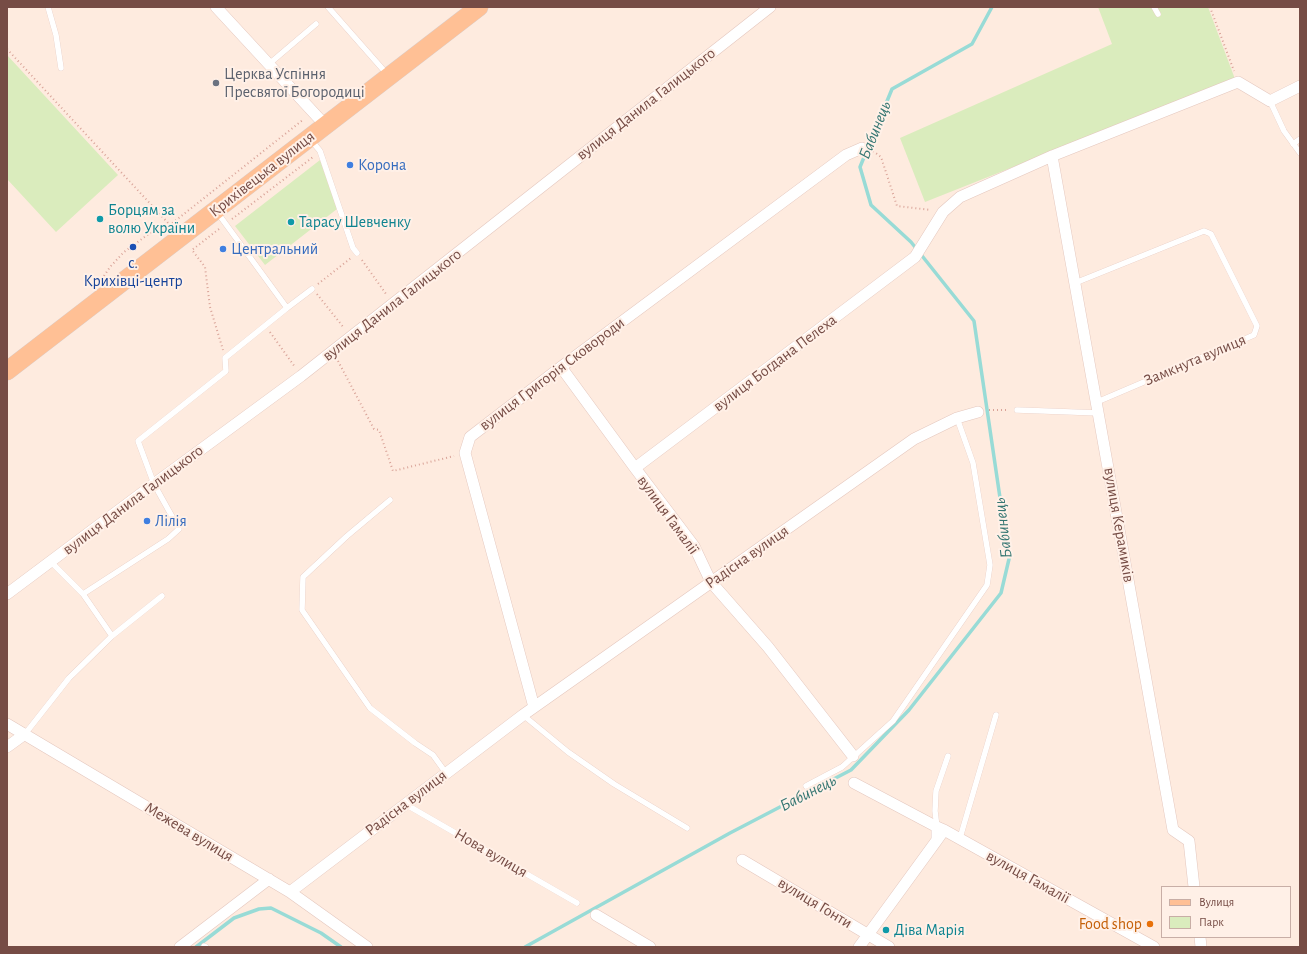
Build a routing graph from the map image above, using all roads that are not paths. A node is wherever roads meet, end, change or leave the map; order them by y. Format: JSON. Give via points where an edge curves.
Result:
{"nodes":[{"id":1,"x":48,"y":7,"type":"edge"},
{"id":2,"x":216,"y":7,"type":"edge"},
{"id":3,"x":328,"y":7,"type":"edge"},
{"id":4,"x":479,"y":7,"type":"edge"},
{"id":5,"x":770,"y":7,"type":"edge"},
{"id":6,"x":1154,"y":7,"type":"edge"},
{"id":7,"x":1158,"y":14,"type":"dead end"},
{"id":8,"x":316,"y":24,"type":"dead end"},
{"id":9,"x":269,"y":64,"type":"junction"},
{"id":10,"x":61,"y":68,"type":"dead end"},
{"id":11,"x":389,"y":76,"type":"junction"},
{"id":12,"x":1300,"y":86,"type":"edge"},
{"id":13,"x":1270,"y":101,"type":"junction"},
{"id":14,"x":320,"y":119,"type":"junction"},
{"id":15,"x":1300,"y":139,"type":"edge"},
{"id":16,"x":315,"y":144,"type":"junction"},
{"id":17,"x":1293,"y":144,"type":"junction"},
{"id":18,"x":867,"y":149,"type":"road end"},
{"id":19,"x":1300,"y":153,"type":"edge"},
{"id":20,"x":1052,"y":156,"type":"junction"},
{"id":21,"x":220,"y":217,"type":"junction"},
{"id":22,"x":357,"y":253,"type":"road end"},
{"id":23,"x":1075,"y":283,"type":"junction"},
{"id":24,"x":312,"y":289,"type":"road end"},
{"id":25,"x":287,"y":308,"type":"junction"},
{"id":26,"x":561,"y":366,"type":"junction"},
{"id":27,"x":7,"y":371,"type":"edge"},
{"id":28,"x":1097,"y":402,"type":"junction"},
{"id":29,"x":1017,"y":410,"type":"road end"},
{"id":30,"x":978,"y":412,"type":"dead end"},
{"id":31,"x":1099,"y":413,"type":"junction"},
{"id":32,"x":957,"y":418,"type":"junction"},
{"id":33,"x":635,"y":468,"type":"junction"},
{"id":34,"x":154,"y":484,"type":"junction"},
{"id":35,"x":390,"y":500,"type":"dead end"},
{"id":36,"x":50,"y":562,"type":"junction"},
{"id":37,"x":711,"y":582,"type":"junction"},
{"id":38,"x":7,"y":594,"type":"edge"},
{"id":39,"x":83,"y":594,"type":"junction"},
{"id":40,"x":162,"y":596,"type":"dead end"},
{"id":41,"x":112,"y":636,"type":"junction"},
{"id":42,"x":534,"y":707,"type":"junction"},
{"id":43,"x":522,"y":715,"type":"junction"},
{"id":44,"x":996,"y":715,"type":"dead end"},
{"id":45,"x":7,"y":724,"type":"edge"},
{"id":46,"x":25,"y":734,"type":"junction"},
{"id":47,"x":7,"y":748,"type":"edge"},
{"id":48,"x":853,"y":756,"type":"junction"},
{"id":49,"x":948,"y":756,"type":"dead end"},
{"id":50,"x":446,"y":773,"type":"junction"},
{"id":51,"x":854,"y":783,"type":"dead end"},
{"id":52,"x":806,"y":786,"type":"dead end"},
{"id":53,"x":405,"y":804,"type":"junction"},
{"id":54,"x":687,"y":828,"type":"dead end"},
{"id":55,"x":940,"y":829,"type":"junction"},
{"id":56,"x":960,"y":838,"type":"junction"},
{"id":57,"x":742,"y":860,"type":"dead end"},
{"id":58,"x":269,"y":880,"type":"junction"},
{"id":59,"x":1194,"y":886,"type":"edge"},
{"id":60,"x":290,"y":892,"type":"junction"},
{"id":61,"x":576,"y":903,"type":"dead end"},
{"id":62,"x":596,"y":915,"type":"dead end"},
{"id":63,"x":868,"y":934,"type":"junction"},
{"id":64,"x":180,"y":947,"type":"edge"},
{"id":65,"x":367,"y":947,"type":"edge"},
{"id":66,"x":650,"y":947,"type":"edge"},
{"id":67,"x":859,"y":947,"type":"edge"},
{"id":68,"x":889,"y":947,"type":"edge"},
{"id":69,"x":1154,"y":947,"type":"edge"}],
"edges":[{"from":1,"to":10,"type":"lane"},
{"from":2,"to":9,"type":"street"},
{"from":3,"to":11,"type":"lane"},
{"from":4,"to":11,"type":"main road","name":"Крихівецька вулиця"},
{"from":5,"to":34,"type":"street","name":"вулиця Данила Галицького","via":[[301,376]]},
{"from":6,"to":7,"type":"lane"},
{"from":8,"to":9,"type":"lane"},
{"from":9,"to":14,"type":"street"},
{"from":11,"to":14,"type":"main road","name":"Крихівецька вулиця"},
{"from":12,"to":13,"type":"street"},
{"from":13,"to":17,"type":"lane"},
{"from":13,"to":20,"type":"street","via":[[1238,82]]},
{"from":14,"to":16,"type":"main road","name":"Крихівецька вулиця"},
{"from":15,"to":17,"type":"lane"},
{"from":16,"to":21,"type":"main road","name":"Крихівецька вулиця"},
{"from":16,"to":22,"type":"lane"},
{"from":17,"to":19,"type":"lane"},
{"from":18,"to":26,"type":"street","name":"вулиця Григорія Сковороди","via":[[846,155]]},
{"from":20,"to":23,"type":"street","name":"вулиця Керамиків"},
{"from":20,"to":33,"type":"street","name":"вулиця Богдана Пелеха","via":[[960,197],[943,212],[915,256]]},
{"from":21,"to":25,"type":"lane"},
{"from":21,"to":27,"type":"main road","name":"Крихівецька вулиця","via":[[175,231]]},
{"from":23,"to":28,"type":"street","name":"вулиця Керамиків"},
{"from":23,"to":28,"type":"lane","name":"Замкнута вулиця","via":[[1204,231],[1211,234],[1257,326],[1254,336]]},
{"from":24,"to":25,"type":"lane"},
{"from":25,"to":34,"type":"lane","via":[[225,358],[226,371],[138,441]]},
{"from":26,"to":33,"type":"street","name":"вулиця Гамалії"},
{"from":26,"to":42,"type":"street","name":"вулиця Григорія Сковороди","via":[[470,437],[465,453]]},
{"from":28,"to":31,"type":"street","name":"вулиця Керамиків"},
{"from":29,"to":31,"type":"lane"},
{"from":30,"to":32,"type":"street","name":"Радісна вулиця"},
{"from":31,"to":59,"type":"street","name":"вулиця Керамиків","via":[[1173,830],[1189,842]]},
{"from":32,"to":37,"type":"street","name":"Радісна вулиця","via":[[914,439]]},
{"from":32,"to":48,"type":"lane","via":[[973,463],[990,565],[987,585],[892,721]]},
{"from":33,"to":37,"type":"street","name":"вулиця Гамалії","via":[[694,546]]},
{"from":34,"to":36,"type":"street","name":"вулиця Данила Галицького"},
{"from":34,"to":39,"type":"lane","via":[[179,529],[168,539]]},
{"from":35,"to":50,"type":"lane","via":[[346,536],[303,577],[302,610],[370,708],[433,755]]},
{"from":36,"to":38,"type":"street","name":"вулиця Данила Галицького"},
{"from":36,"to":39,"type":"lane"},
{"from":37,"to":42,"type":"street","name":"Радісна вулиця"},
{"from":37,"to":48,"type":"street","name":"вулиця Гамалії","via":[[768,647]]},
{"from":39,"to":41,"type":"lane"},
{"from":40,"to":41,"type":"lane"},
{"from":41,"to":46,"type":"lane","via":[[69,678]]},
{"from":42,"to":43,"type":"street","name":"Радісна вулиця"},
{"from":43,"to":50,"type":"street","name":"Радісна вулиця"},
{"from":43,"to":54,"type":"lane","via":[[568,752]]},
{"from":44,"to":56,"type":"lane"},
{"from":45,"to":46,"type":"street","name":"Межева вулиця"},
{"from":46,"to":47,"type":"street"},
{"from":46,"to":58,"type":"street","name":"Межева вулиця"},
{"from":48,"to":52,"type":"lane","via":[[842,767]]},
{"from":49,"to":55,"type":"lane","via":[[936,791],[935,811]]},
{"from":50,"to":53,"type":"street","name":"Радісна вулиця"},
{"from":51,"to":55,"type":"street","name":"вулиця Гамалії"},
{"from":53,"to":60,"type":"street","name":"Радісна вулиця"},
{"from":53,"to":61,"type":"lane","name":"Нова вулиця"},
{"from":55,"to":56,"type":"street","name":"вулиця Гамалії"},
{"from":55,"to":63,"type":"street","via":[[937,840]]},
{"from":56,"to":69,"type":"street","name":"вулиця Гамалії"},
{"from":57,"to":63,"type":"street","name":"вулиця Гонти"},
{"from":58,"to":60,"type":"street","name":"Межева вулиця"},
{"from":58,"to":64,"type":"street"},
{"from":60,"to":65,"type":"street","name":"Межева вулиця"},
{"from":62,"to":66,"type":"street"},
{"from":63,"to":67,"type":"street"},
{"from":63,"to":68,"type":"street","name":"вулиця Гонти"}]}
